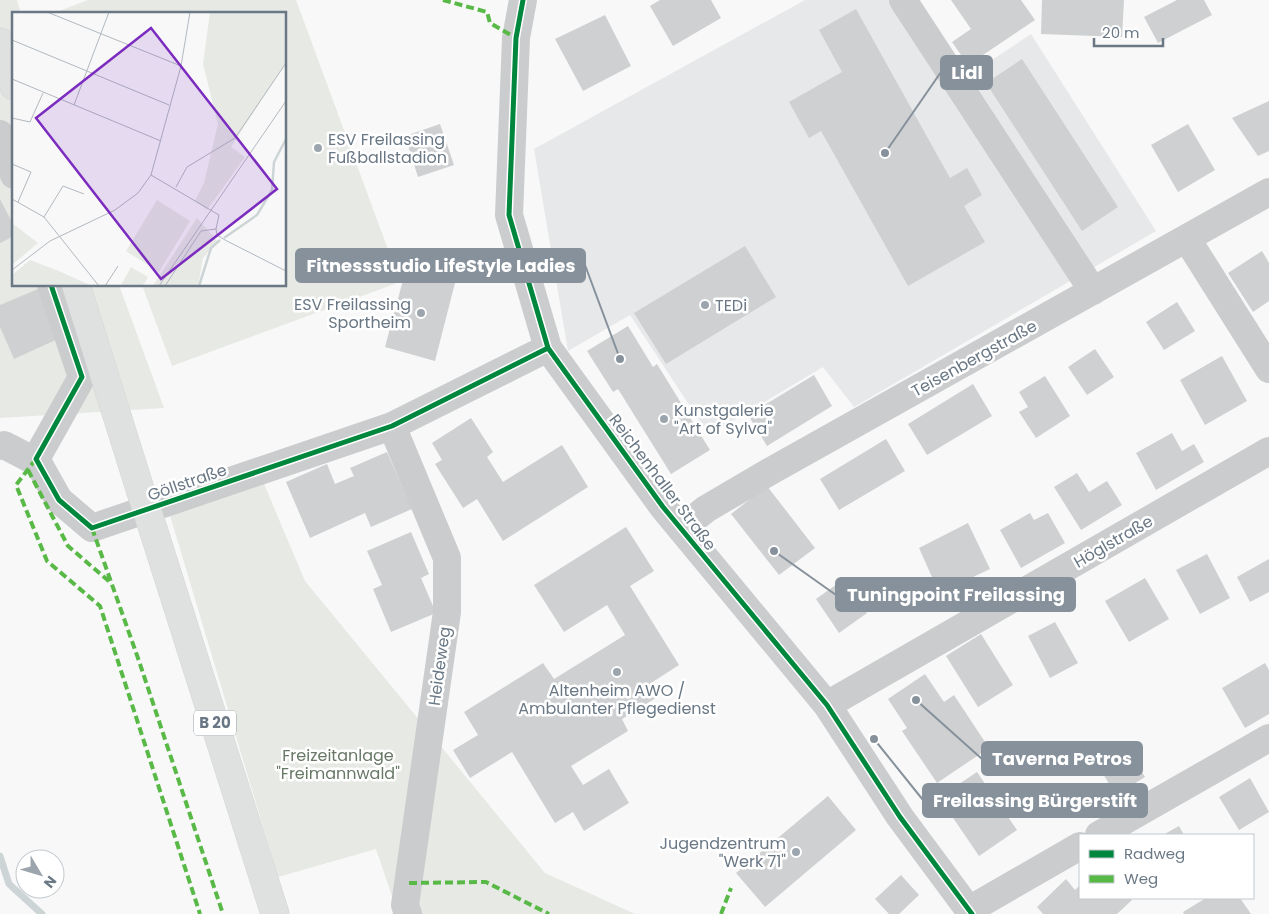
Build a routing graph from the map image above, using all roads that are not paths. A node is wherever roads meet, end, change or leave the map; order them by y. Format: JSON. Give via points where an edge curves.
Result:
{"nodes":[{"id":1,"x":523,"y":0,"type":"edge"},
{"id":2,"x":903,"y":0,"type":"edge"},
{"id":3,"x":0,"y":42,"type":"edge"},
{"id":4,"x":12,"y":80,"type":"edge"},
{"id":5,"x":0,"y":134,"type":"edge"},
{"id":6,"x":12,"y":169,"type":"edge"},
{"id":7,"x":1269,"y":192,"type":"edge"},
{"id":8,"x":1188,"y":238,"type":"junction"},
{"id":9,"x":51,"y":286,"type":"edge"},
{"id":10,"x":76,"y":286,"type":"edge"},
{"id":11,"x":1093,"y":291,"type":"junction"},
{"id":12,"x":548,"y":348,"type":"junction"},
{"id":13,"x":1269,"y":369,"type":"edge"},
{"id":14,"x":392,"y":426,"type":"junction"},
{"id":15,"x":0,"y":446,"type":"edge"},
{"id":16,"x":1269,"y":451,"type":"edge"},
{"id":17,"x":36,"y":459,"type":"junction"},
{"id":18,"x":681,"y":529,"type":"junction"},
{"id":19,"x":827,"y":705,"type":"junction"},
{"id":20,"x":1269,"y":738,"type":"edge"},
{"id":21,"x":1101,"y":834,"type":"edge"},
{"id":22,"x":1079,"y":847,"type":"edge"},
{"id":23,"x":970,"y":912,"type":"edge"},
{"id":24,"x":275,"y":914,"type":"edge"},
{"id":25,"x":408,"y":914,"type":"edge"}],
"edges":[{"from":1,"to":12,"type":"street","name":"Reichenhaller Straße","via":[[516,38],[509,215]]},
{"from":2,"to":11,"type":"street"},
{"from":3,"to":4,"type":"main road"},
{"from":5,"to":6,"type":"street"},
{"from":7,"to":8,"type":"street","name":"Teisenbergstraße"},
{"from":8,"to":11,"type":"street","name":"Teisenbergstraße"},
{"from":8,"to":13,"type":"street"},
{"from":9,"to":17,"type":"street","via":[[82,377]]},
{"from":10,"to":24,"type":"main road","number":"B 20","bridge":true},
{"from":11,"to":18,"type":"street","name":"Teisenbergstraße","via":[[769,472]]},
{"from":12,"to":14,"type":"street","name":"Göllstraße"},
{"from":12,"to":18,"type":"street","name":"Reichenhaller Straße"},
{"from":14,"to":17,"type":"street","name":"Göllstraße","via":[[92,528],[59,500]]},
{"from":14,"to":25,"type":"street","name":"Heideweg","via":[[447,558],[447,612],[405,905]]},
{"from":15,"to":17,"type":"street"},
{"from":16,"to":19,"type":"street","name":"Höglstraße"},
{"from":18,"to":19,"type":"street","name":"Reichenhaller Straße"},
{"from":19,"to":23,"type":"street","name":"Reichenhaller Straße","via":[[900,817]]},
{"from":20,"to":21,"type":"street"},
{"from":22,"to":23,"type":"street"}]}
